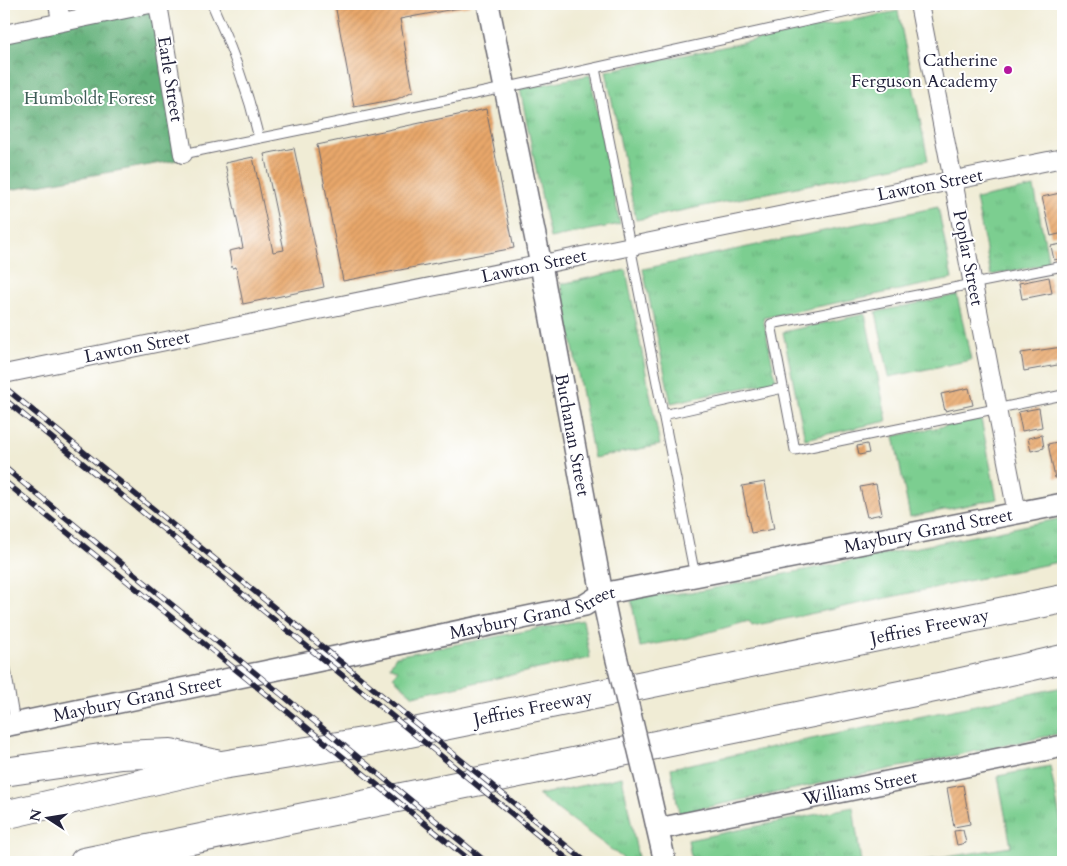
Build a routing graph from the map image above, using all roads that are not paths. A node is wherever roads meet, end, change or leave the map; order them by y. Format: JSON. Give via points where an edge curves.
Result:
{"nodes":[{"id":1,"x":58,"y":4,"type":"edge"},
{"id":2,"x":150,"y":4,"type":"edge"},
{"id":3,"x":158,"y":4,"type":"edge"},
{"id":4,"x":212,"y":4,"type":"edge"},
{"id":5,"x":488,"y":4,"type":"edge"},
{"id":6,"x":884,"y":4,"type":"edge"},
{"id":7,"x":920,"y":4,"type":"edge"},
{"id":8,"x":61,"y":21,"type":"junction"},
{"id":9,"x":4,"y":34,"type":"edge"},
{"id":10,"x":595,"y":68,"type":"junction"},
{"id":11,"x":504,"y":88,"type":"junction"},
{"id":12,"x":259,"y":138,"type":"junction"},
{"id":13,"x":183,"y":154,"type":"joint"},
{"id":14,"x":1063,"y":158,"type":"edge"},
{"id":15,"x":953,"y":180,"type":"junction"},
{"id":16,"x":630,"y":246,"type":"junction"},
{"id":17,"x":541,"y":265,"type":"junction"},
{"id":18,"x":1063,"y":266,"type":"edge"},
{"id":19,"x":973,"y":284,"type":"junction"},
{"id":20,"x":4,"y":374,"type":"edge"},
{"id":21,"x":783,"y":388,"type":"junction"},
{"id":22,"x":1063,"y":396,"type":"edge"},
{"id":23,"x":997,"y":408,"type":"junction"},
{"id":24,"x":664,"y":415,"type":"junction"},
{"id":25,"x":1063,"y":504,"type":"edge"},
{"id":26,"x":1017,"y":513,"type":"junction"},
{"id":27,"x":695,"y":576,"type":"junction"},
{"id":28,"x":602,"y":594,"type":"junction"},
{"id":29,"x":1063,"y":598,"type":"edge"},
{"id":30,"x":4,"y":658,"type":"edge"},
{"id":31,"x":1063,"y":660,"type":"edge"},
{"id":32,"x":1063,"y":664,"type":"edge"},
{"id":33,"x":1009,"y":671,"type":"junction"},
{"id":34,"x":9,"y":725,"type":"edge"},
{"id":35,"x":1063,"y":748,"type":"edge"},
{"id":36,"x":222,"y":765,"type":"junction"},
{"id":37,"x":4,"y":772,"type":"edge"},
{"id":38,"x":4,"y":815,"type":"edge"},
{"id":39,"x":658,"y":829,"type":"junction"},
{"id":40,"x":95,"y":861,"type":"edge"},
{"id":41,"x":666,"y":862,"type":"edge"}],
"edges":[{"from":1,"to":8,"type":"street"},
{"from":2,"to":8,"type":"street"},
{"from":3,"to":13,"type":"street","name":"Earle Street"},
{"from":4,"to":12,"type":"lane","via":[[251,104]]},
{"from":5,"to":11,"type":"street","name":"Buchanan Street"},
{"from":6,"to":10,"type":"lane"},
{"from":7,"to":15,"type":"street","name":"Poplar Street"},
{"from":8,"to":9,"type":"street"},
{"from":10,"to":11,"type":"lane"},
{"from":10,"to":16,"type":"lane"},
{"from":11,"to":12,"type":"lane"},
{"from":11,"to":17,"type":"street","name":"Buchanan Street"},
{"from":12,"to":13,"type":"lane"},
{"from":14,"to":15,"type":"street","name":"Lawton Street"},
{"from":15,"to":16,"type":"street","name":"Lawton Street"},
{"from":15,"to":19,"type":"street","name":"Poplar Street"},
{"from":16,"to":17,"type":"street","name":"Lawton Street"},
{"from":16,"to":24,"type":"lane"},
{"from":17,"to":20,"type":"street","name":"Lawton Street"},
{"from":17,"to":28,"type":"street","name":"Buchanan Street"},
{"from":18,"to":19,"type":"lane"},
{"from":19,"to":21,"type":"lane","via":[[771,324]]},
{"from":19,"to":23,"type":"street","name":"Poplar Street"},
{"from":21,"to":23,"type":"lane","via":[[795,450]]},
{"from":21,"to":24,"type":"lane"},
{"from":22,"to":23,"type":"lane"},
{"from":23,"to":26,"type":"street","name":"Poplar Street"},
{"from":24,"to":27,"type":"lane"},
{"from":25,"to":26,"type":"street","name":"Maybury Grand Street"},
{"from":26,"to":27,"type":"street","name":"Maybury Grand Street"},
{"from":27,"to":28,"type":"street","name":"Maybury Grand Street"},
{"from":28,"to":34,"type":"street","name":"Maybury Grand Street","via":[[585,605]]},
{"from":28,"to":39,"type":"street","name":"Buchanan Street","bridge":true},
{"from":29,"to":36,"type":"highway","name":"Jeffries Freeway","via":[[374,740]]},
{"from":30,"to":34,"type":"lane"},
{"from":31,"to":33,"type":"highway"},
{"from":32,"to":33,"type":"highway"},
{"from":33,"to":40,"type":"highway"},
{"from":35,"to":39,"type":"street","name":"Williams Street"},
{"from":36,"to":37,"type":"highway","via":[[163,753],[121,755]]},
{"from":36,"to":38,"type":"highway","name":"Jeffries Freeway"},
{"from":39,"to":41,"type":"street","name":"Buchanan Street"}]}
